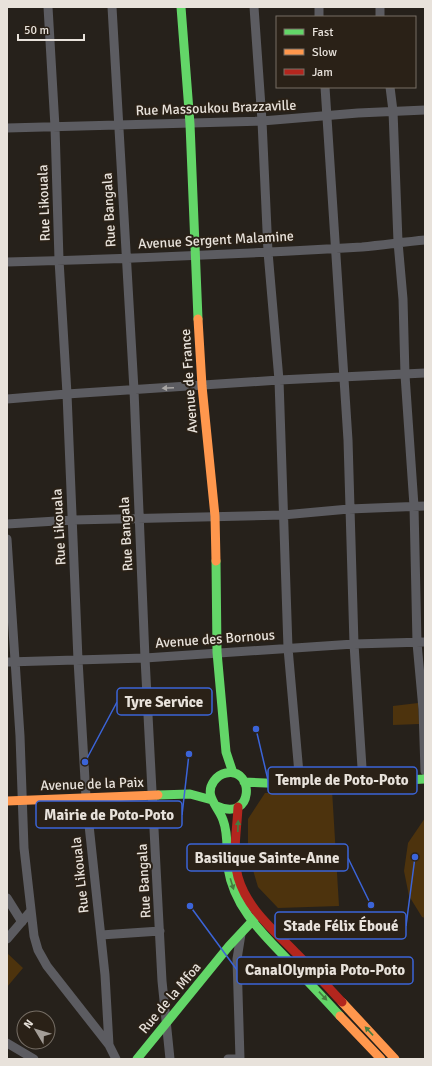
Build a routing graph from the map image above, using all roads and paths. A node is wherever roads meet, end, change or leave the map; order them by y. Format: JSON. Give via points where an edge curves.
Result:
{"nodes":[{"id":1,"x":48,"y":7,"type":"edge"},
{"id":2,"x":112,"y":7,"type":"edge"},
{"id":3,"x":181,"y":7,"type":"edge"},
{"id":4,"x":254,"y":7,"type":"edge"},
{"id":5,"x":325,"y":88,"type":"edge"},
{"id":6,"x":390,"y":88,"type":"edge"},
{"id":7,"x":425,"y":110,"type":"edge"},
{"id":8,"x":393,"y":111,"type":"junction"},
{"id":9,"x":327,"y":117,"type":"junction"},
{"id":10,"x":262,"y":121,"type":"junction"},
{"id":11,"x":190,"y":124,"type":"junction"},
{"id":12,"x":118,"y":126,"type":"junction"},
{"id":13,"x":55,"y":127,"type":"junction"},
{"id":14,"x":7,"y":128,"type":"edge"},
{"id":15,"x":425,"y":240,"type":"edge"},
{"id":16,"x":398,"y":242,"type":"junction"},
{"id":17,"x":335,"y":248,"type":"junction"},
{"id":18,"x":268,"y":252,"type":"junction"},
{"id":19,"x":195,"y":256,"type":"junction"},
{"id":20,"x":125,"y":258,"type":"junction"},
{"id":21,"x":60,"y":260,"type":"junction"},
{"id":22,"x":7,"y":262,"type":"edge"},
{"id":23,"x":425,"y":373,"type":"edge"},
{"id":24,"x":405,"y":375,"type":"junction"},
{"id":25,"x":343,"y":377,"type":"junction"},
{"id":26,"x":278,"y":380,"type":"junction"},
{"id":27,"x":202,"y":386,"type":"junction"},
{"id":28,"x":134,"y":390,"type":"junction"},
{"id":29,"x":67,"y":394,"type":"junction"},
{"id":30,"x":7,"y":399,"type":"edge"},
{"id":31,"x":414,"y":506,"type":"junction"},
{"id":32,"x":425,"y":506,"type":"edge"},
{"id":33,"x":349,"y":509,"type":"junction"},
{"id":34,"x":283,"y":515,"type":"junction"},
{"id":35,"x":215,"y":516,"type":"junction"},
{"id":36,"x":139,"y":519,"type":"junction"},
{"id":37,"x":73,"y":520,"type":"junction"},
{"id":38,"x":7,"y":524,"type":"edge"},
{"id":39,"x":7,"y":539,"type":"edge"},
{"id":40,"x":421,"y":643,"type":"edge"},
{"id":41,"x":354,"y":644,"type":"junction"},
{"id":42,"x":288,"y":648,"type":"junction"},
{"id":43,"x":217,"y":652,"type":"junction"},
{"id":44,"x":144,"y":658,"type":"junction"},
{"id":45,"x":78,"y":660,"type":"junction"},
{"id":46,"x":10,"y":662,"type":"edge"},
{"id":47,"x":226,"y":752,"type":"junction"},
{"id":48,"x":425,"y":771,"type":"edge"},
{"id":49,"x":234,"y":773,"type":"junction"},
{"id":50,"x":217,"y":777,"type":"junction"},
{"id":51,"x":425,"y":779,"type":"edge"},
{"id":52,"x":244,"y":782,"type":"junction"},
{"id":53,"x":363,"y":783,"type":"junction"},
{"id":54,"x":273,"y":785,"type":"junction"},
{"id":55,"x":300,"y":785,"type":"junction"},
{"id":56,"x":178,"y":794,"type":"junction"},
{"id":57,"x":246,"y":795,"type":"junction"},
{"id":58,"x":153,"y":796,"type":"junction"},
{"id":59,"x":86,"y":798,"type":"junction"},
{"id":60,"x":21,"y":800,"type":"junction"},
{"id":61,"x":7,"y":801,"type":"edge"},
{"id":62,"x":214,"y":803,"type":"junction"},
{"id":63,"x":238,"y":807,"type":"junction"},
{"id":64,"x":7,"y":898,"type":"edge"},
{"id":65,"x":30,"y":912,"type":"junction"},
{"id":66,"x":258,"y":921,"type":"junction"},
{"id":67,"x":22,"y":922,"type":"junction"},
{"id":68,"x":160,"y":931,"type":"junction"},
{"id":69,"x":101,"y":935,"type":"junction"},
{"id":70,"x":7,"y":938,"type":"edge"},
{"id":71,"x":241,"y":938,"type":"junction"},
{"id":72,"x":166,"y":1024,"type":"junction"},
{"id":73,"x":7,"y":1043,"type":"edge"},
{"id":74,"x":109,"y":1045,"type":"junction"},
{"id":75,"x":34,"y":1059,"type":"edge"},
{"id":76,"x":116,"y":1059,"type":"edge"},
{"id":77,"x":137,"y":1059,"type":"edge"},
{"id":78,"x":170,"y":1059,"type":"edge"},
{"id":79,"x":228,"y":1059,"type":"edge"},
{"id":80,"x":240,"y":1059,"type":"edge"},
{"id":81,"x":381,"y":1059,"type":"edge"},
{"id":82,"x":396,"y":1059,"type":"edge"}],
"edges":[{"from":1,"to":13,"type":"street","name":"Rue Likouala"},
{"from":2,"to":12,"type":"street","name":"Rue Bangala"},
{"from":3,"to":11,"type":"main road","name":"Avenue de France"},
{"from":4,"to":10,"type":"street"},
{"from":5,"to":9,"type":"street"},
{"from":6,"to":8,"type":"street"},
{"from":7,"to":8,"type":"street","name":"Rue Massoukou Brazzaville"},
{"from":8,"to":9,"type":"street","name":"Rue Massoukou Brazzaville"},
{"from":8,"to":16,"type":"street"},
{"from":9,"to":10,"type":"street","name":"Rue Massoukou Brazzaville"},
{"from":9,"to":17,"type":"street"},
{"from":10,"to":11,"type":"street","name":"Rue Massoukou Brazzaville"},
{"from":10,"to":18,"type":"street"},
{"from":11,"to":12,"type":"street","name":"Rue Massoukou Brazzaville"},
{"from":11,"to":19,"type":"main road","name":"Avenue de France"},
{"from":12,"to":13,"type":"street","name":"Rue Massoukou Brazzaville"},
{"from":12,"to":20,"type":"street","name":"Rue Bangala"},
{"from":13,"to":14,"type":"street","name":"Rue Massoukou Brazzaville"},
{"from":13,"to":21,"type":"street","name":"Rue Likouala"},
{"from":15,"to":16,"type":"street","name":"Avenue Sergent Malamine"},
{"from":16,"to":17,"type":"street","name":"Avenue Sergent Malamine"},
{"from":16,"to":24,"type":"street"},
{"from":17,"to":18,"type":"street","name":"Avenue Sergent Malamine"},
{"from":17,"to":25,"type":"street"},
{"from":18,"to":19,"type":"street","name":"Avenue Sergent Malamine"},
{"from":18,"to":26,"type":"street"},
{"from":19,"to":20,"type":"street","name":"Avenue Sergent Malamine"},
{"from":19,"to":27,"type":"main road","name":"Avenue de France"},
{"from":20,"to":21,"type":"street","name":"Avenue Sergent Malamine"},
{"from":20,"to":28,"type":"street","name":"Rue Bangala"},
{"from":21,"to":22,"type":"street","name":"Avenue Sergent Malamine"},
{"from":21,"to":29,"type":"street","name":"Rue Likouala"},
{"from":23,"to":24,"type":"street"},
{"from":24,"to":25,"type":"street"},
{"from":24,"to":31,"type":"street"},
{"from":25,"to":26,"type":"street"},
{"from":25,"to":33,"type":"street","via":[[348,440]]},
{"from":26,"to":27,"type":"street"},
{"from":26,"to":34,"type":"street"},
{"from":27,"to":28,"type":"street","one_way":true},
{"from":27,"to":35,"type":"main road","name":"Avenue de France"},
{"from":28,"to":29,"type":"street"},
{"from":28,"to":36,"type":"street","name":"Rue Bangala"},
{"from":29,"to":30,"type":"street"},
{"from":29,"to":37,"type":"street","name":"Rue Likouala"},
{"from":31,"to":32,"type":"street"},
{"from":31,"to":33,"type":"street"},
{"from":31,"to":40,"type":"street"},
{"from":33,"to":34,"type":"street"},
{"from":33,"to":41,"type":"street"},
{"from":34,"to":35,"type":"street"},
{"from":34,"to":42,"type":"street"},
{"from":35,"to":36,"type":"street"},
{"from":35,"to":43,"type":"main road","name":"Avenue de France"},
{"from":36,"to":37,"type":"street"},
{"from":36,"to":44,"type":"street","name":"Rue Bangala"},
{"from":37,"to":38,"type":"street"},
{"from":37,"to":45,"type":"street","name":"Rue Likouala"},
{"from":39,"to":46,"type":"street"},
{"from":40,"to":41,"type":"street","name":"Avenue des Bornous"},
{"from":40,"to":48,"type":"street"},
{"from":41,"to":42,"type":"street","name":"Avenue des Bornous"},
{"from":41,"to":53,"type":"street"},
{"from":42,"to":43,"type":"street","name":"Avenue des Bornous"},
{"from":42,"to":55,"type":"street"},
{"from":43,"to":44,"type":"street","name":"Avenue des Bornous"},
{"from":43,"to":47,"type":"main road","name":"Avenue de France"},
{"from":44,"to":45,"type":"street","name":"Avenue des Bornous"},
{"from":44,"to":58,"type":"street","name":"Rue Bangala"},
{"from":45,"to":46,"type":"street","name":"Avenue des Bornous"},
{"from":45,"to":59,"type":"street","name":"Rue Likouala"},
{"from":46,"to":60,"type":"street","via":[[20,736]]},
{"from":47,"to":49,"type":"main road"},
{"from":47,"to":50,"type":"main road"},
{"from":49,"to":50,"type":"main road","via":[[226,772]]},
{"from":49,"to":52,"type":"main road"},
{"from":50,"to":56,"type":"main road","via":[[190,791]]},
{"from":50,"to":62,"type":"main road","via":[[210,793]]},
{"from":51,"to":53,"type":"main road"},
{"from":52,"to":54,"type":"main road"},
{"from":52,"to":57,"type":"main road","via":[[247,788]]},
{"from":53,"to":55,"type":"main road"},
{"from":54,"to":55,"type":"main road"},
{"from":54,"to":57,"type":"main road"},
{"from":56,"to":58,"type":"main road","name":"Avenue de la Paix"},
{"from":56,"to":62,"type":"main road","via":[[190,794]]},
{"from":57,"to":63,"type":"main road"},
{"from":58,"to":59,"type":"main road","name":"Avenue de la Paix"},
{"from":58,"to":68,"type":"street","name":"Rue Bangala"},
{"from":59,"to":60,"type":"main road","name":"Avenue de la Paix"},
{"from":59,"to":69,"type":"street","name":"Rue Likouala"},
{"from":60,"to":61,"type":"main road","name":"Avenue de la Paix"},
{"from":60,"to":65,"type":"street"},
{"from":62,"to":63,"type":"main road","via":[[224,809]]},
{"from":62,"to":66,"type":"main road","one_way":true,"via":[[223,817],[226,829],[226,861],[235,893],[242,908]]},
{"from":66,"to":63,"type":"main road","one_way":true,"via":[[238,877]]},
{"from":64,"to":67,"type":"street"},
{"from":65,"to":67,"type":"street"},
{"from":65,"to":74,"type":"street","via":[[38,950],[47,966]]},
{"from":66,"to":71,"type":"main road","name":"Rue de la Mfoa"},
{"from":66,"to":81,"type":"main road","one_way":true},
{"from":82,"to":66,"type":"main road","one_way":true,"via":[[292,948]]},
{"from":67,"to":70,"type":"street"},
{"from":68,"to":69,"type":"street"},
{"from":68,"to":72,"type":"street","name":"Rue Bangala"},
{"from":69,"to":74,"type":"street","name":"Rue Likouala"},
{"from":71,"to":72,"type":"main road","name":"Rue de la Mfoa","via":[[224,954]]},
{"from":71,"to":80,"type":"street","via":[[237,959]]},
{"from":72,"to":77,"type":"main road","name":"Rue de la Mfoa"},
{"from":72,"to":78,"type":"street","name":"Rue Bangala"},
{"from":73,"to":75,"type":"street"},
{"from":74,"to":76,"type":"street"},
{"from":79,"to":80,"type":"street"}]}
